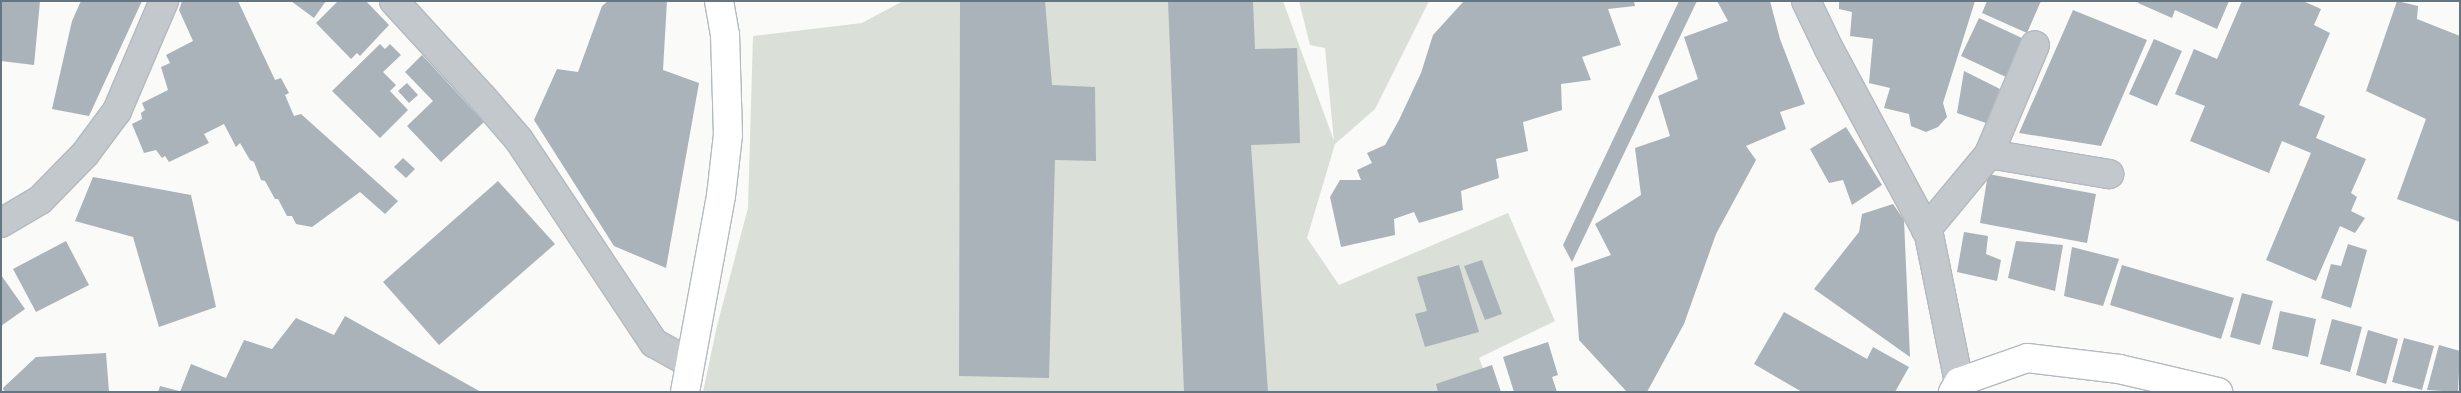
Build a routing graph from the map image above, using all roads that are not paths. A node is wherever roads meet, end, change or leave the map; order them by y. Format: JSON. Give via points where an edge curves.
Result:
{"nodes":[{"id":1,"x":164,"y":1,"type":"edge"},
{"id":2,"x":394,"y":1,"type":"edge"},
{"id":3,"x":719,"y":1,"type":"edge"},
{"id":4,"x":1806,"y":1,"type":"edge"},
{"id":5,"x":2035,"y":45,"type":"dead end"},
{"id":6,"x":1988,"y":154,"type":"junction"},
{"id":7,"x":2109,"y":174,"type":"dead end"},
{"id":8,"x":1,"y":223,"type":"edge"},
{"id":9,"x":1926,"y":230,"type":"junction"},
{"id":10,"x":690,"y":364,"type":"junction"},
{"id":11,"x":1956,"y":387,"type":"edge"},
{"id":12,"x":685,"y":392,"type":"edge"},
{"id":13,"x":2218,"y":392,"type":"edge"}],
"edges":[{"from":1,"to":8,"type":"street","via":[[116,111],[85,154],[40,200]]},
{"from":2,"to":10,"type":"street","via":[[519,140],[654,343]]},
{"from":3,"to":10,"type":"street","via":[[725,35],[728,135],[721,196]]},
{"from":4,"to":9,"type":"street"},
{"from":5,"to":6,"type":"street"},
{"from":6,"to":7,"type":"street"},
{"from":6,"to":9,"type":"street"},
{"from":9,"to":11,"type":"street"},
{"from":10,"to":12,"type":"street"},
{"from":11,"to":13,"type":"street","via":[[2027,358],[2120,369]]}]}
